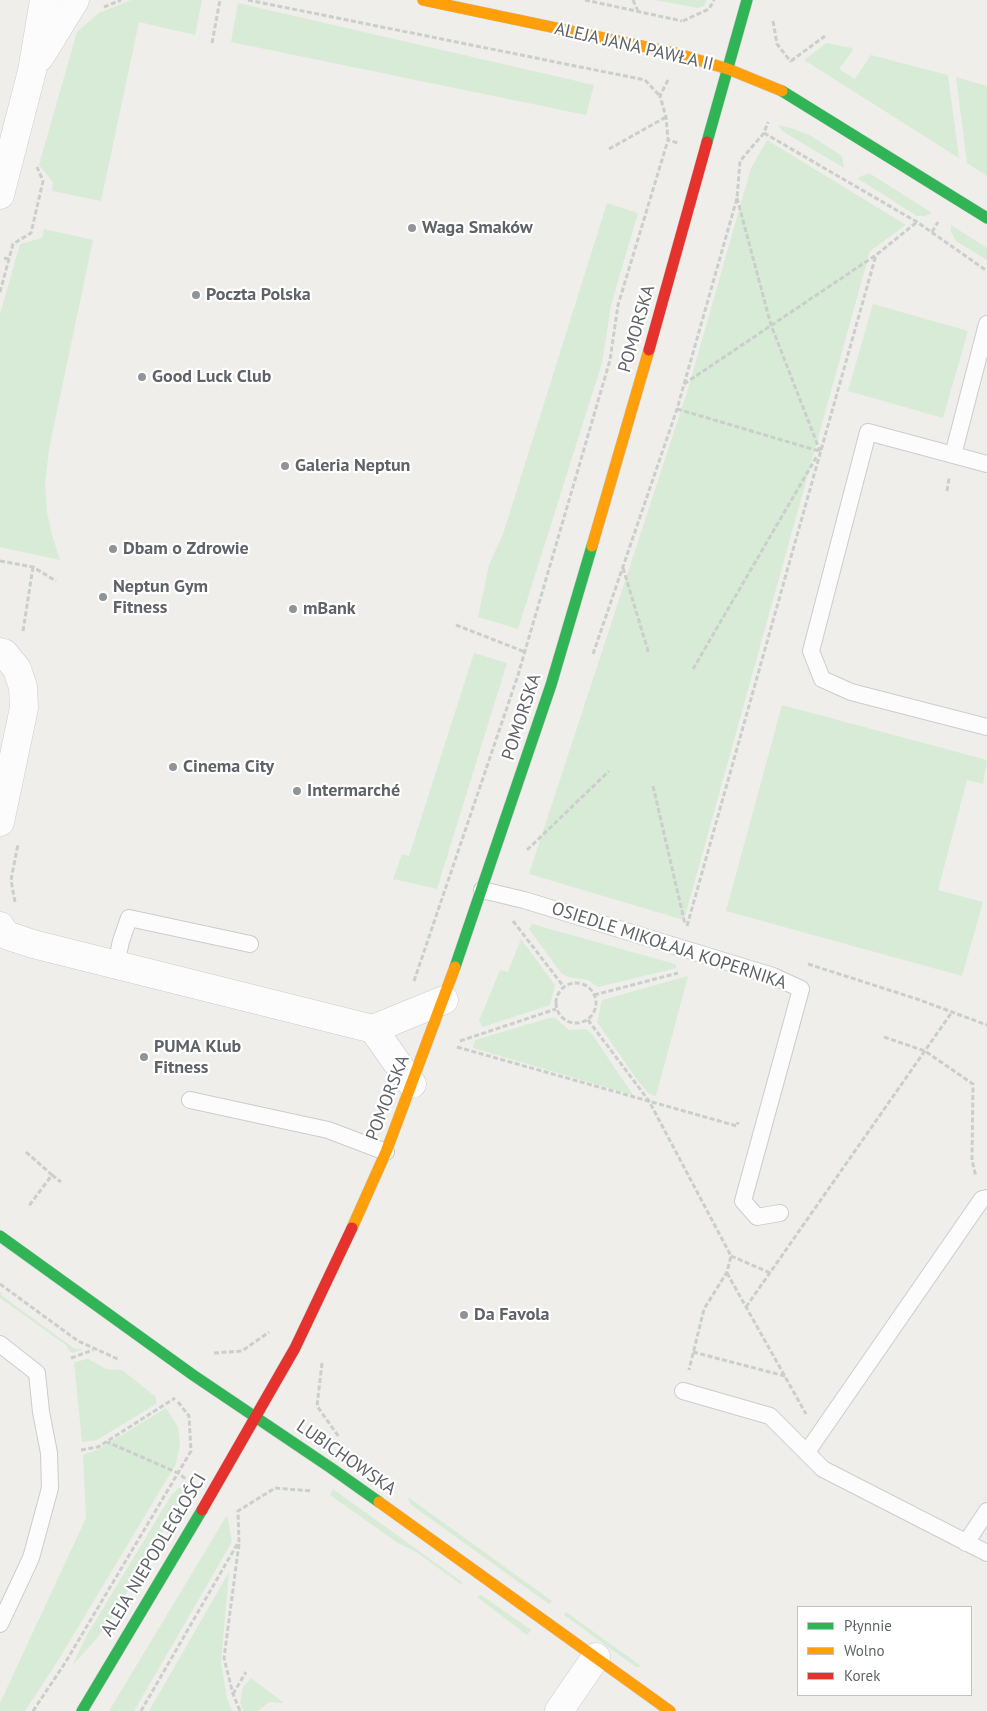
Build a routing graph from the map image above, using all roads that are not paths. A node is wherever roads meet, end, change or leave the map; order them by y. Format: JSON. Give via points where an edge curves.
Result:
{"nodes":[{"id":1,"x":44,"y":0,"type":"edge"},
{"id":2,"x":75,"y":0,"type":"edge"},
{"id":3,"x":423,"y":0,"type":"edge"},
{"id":4,"x":747,"y":0,"type":"edge"},
{"id":5,"x":728,"y":69,"type":"junction"},
{"id":6,"x":32,"y":71,"type":"junction"},
{"id":7,"x":0,"y":195,"type":"edge"},
{"id":8,"x":987,"y":218,"type":"edge"},
{"id":9,"x":987,"y":324,"type":"edge"},
{"id":10,"x":953,"y":455,"type":"junction"},
{"id":11,"x":987,"y":464,"type":"edge"},
{"id":12,"x":11,"y":645,"type":"edge"},
{"id":13,"x":987,"y":727,"type":"edge"},
{"id":14,"x":10,"y":829,"type":"edge"},
{"id":15,"x":482,"y":890,"type":"junction"},
{"id":16,"x":0,"y":926,"type":"edge"},
{"id":17,"x":250,"y":944,"type":"dead end"},
{"id":18,"x":116,"y":964,"type":"junction"},
{"id":19,"x":444,"y":1000,"type":"junction"},
{"id":20,"x":373,"y":1029,"type":"junction"},
{"id":21,"x":412,"y":1084,"type":"junction"},
{"id":22,"x":190,"y":1100,"type":"dead end"},
{"id":23,"x":386,"y":1152,"type":"junction"},
{"id":24,"x":984,"y":1198,"type":"edge"},
{"id":25,"x":780,"y":1214,"type":"dead end"},
{"id":26,"x":0,"y":1236,"type":"edge"},
{"id":27,"x":0,"y":1344,"type":"edge"},
{"id":28,"x":683,"y":1391,"type":"road end"},
{"id":29,"x":256,"y":1417,"type":"junction"},
{"id":30,"x":806,"y":1452,"type":"junction"},
{"id":31,"x":987,"y":1511,"type":"edge"},
{"id":32,"x":966,"y":1543,"type":"junction"},
{"id":33,"x":987,"y":1553,"type":"edge"},
{"id":34,"x":0,"y":1624,"type":"edge"},
{"id":35,"x":596,"y":1657,"type":"junction"},
{"id":36,"x":82,"y":1711,"type":"edge"},
{"id":37,"x":560,"y":1711,"type":"edge"},
{"id":38,"x":670,"y":1711,"type":"edge"}],
"edges":[{"from":1,"to":6,"type":"street"},
{"from":2,"to":6,"type":"street"},
{"from":3,"to":5,"type":"street","name":"ALEJA JANA PAWŁA II","via":[[675,53]]},
{"from":4,"to":5,"type":"street","name":"POMORSKA"},
{"from":5,"to":8,"type":"street","name":"ALEJA JANA PAWŁA II","via":[[779,88]]},
{"from":5,"to":15,"type":"street","name":"POMORSKA","via":[[650,350],[551,686]]},
{"from":6,"to":7,"type":"street"},
{"from":9,"to":10,"type":"lane"},
{"from":10,"to":11,"type":"lane"},
{"from":10,"to":13,"type":"lane","via":[[868,432],[811,651],[822,679],[851,692]]},
{"from":12,"to":14,"type":"street","via":[[4,653],[18,669],[24,708]]},
{"from":15,"to":19,"type":"street","name":"POMORSKA"},
{"from":15,"to":25,"type":"lane","name":"OSIEDLE MIKOŁAJA KOPERNIKA","via":[[723,961],[801,989],[743,1201],[757,1218]]},
{"from":16,"to":18,"type":"street","via":[[6,934],[33,944]]},
{"from":17,"to":18,"type":"lane","via":[[129,918]]},
{"from":18,"to":20,"type":"street"},
{"from":19,"to":20,"type":"street"},
{"from":19,"to":21,"type":"street","name":"POMORSKA"},
{"from":20,"to":21,"type":"street"},
{"from":21,"to":23,"type":"street","name":"POMORSKA"},
{"from":22,"to":23,"type":"lane","via":[[328,1130]]},
{"from":23,"to":29,"type":"street","name":"POMORSKA","via":[[308,1323]]},
{"from":24,"to":30,"type":"lane"},
{"from":26,"to":29,"type":"street","name":"LUBICHOWSKA"},
{"from":27,"to":34,"type":"lane","via":[[37,1373],[50,1488],[31,1558]]},
{"from":28,"to":30,"type":"lane","via":[[770,1416]]},
{"from":29,"to":35,"type":"street","name":"LUBICHOWSKA"},
{"from":29,"to":36,"type":"street","name":"ALEJA NIEPODLEGŁOŚCI"},
{"from":30,"to":32,"type":"lane","via":[[823,1469]]},
{"from":31,"to":32,"type":"lane"},
{"from":32,"to":33,"type":"lane"},
{"from":35,"to":37,"type":"street"},
{"from":35,"to":38,"type":"street","name":"LUBICHOWSKA"}]}
